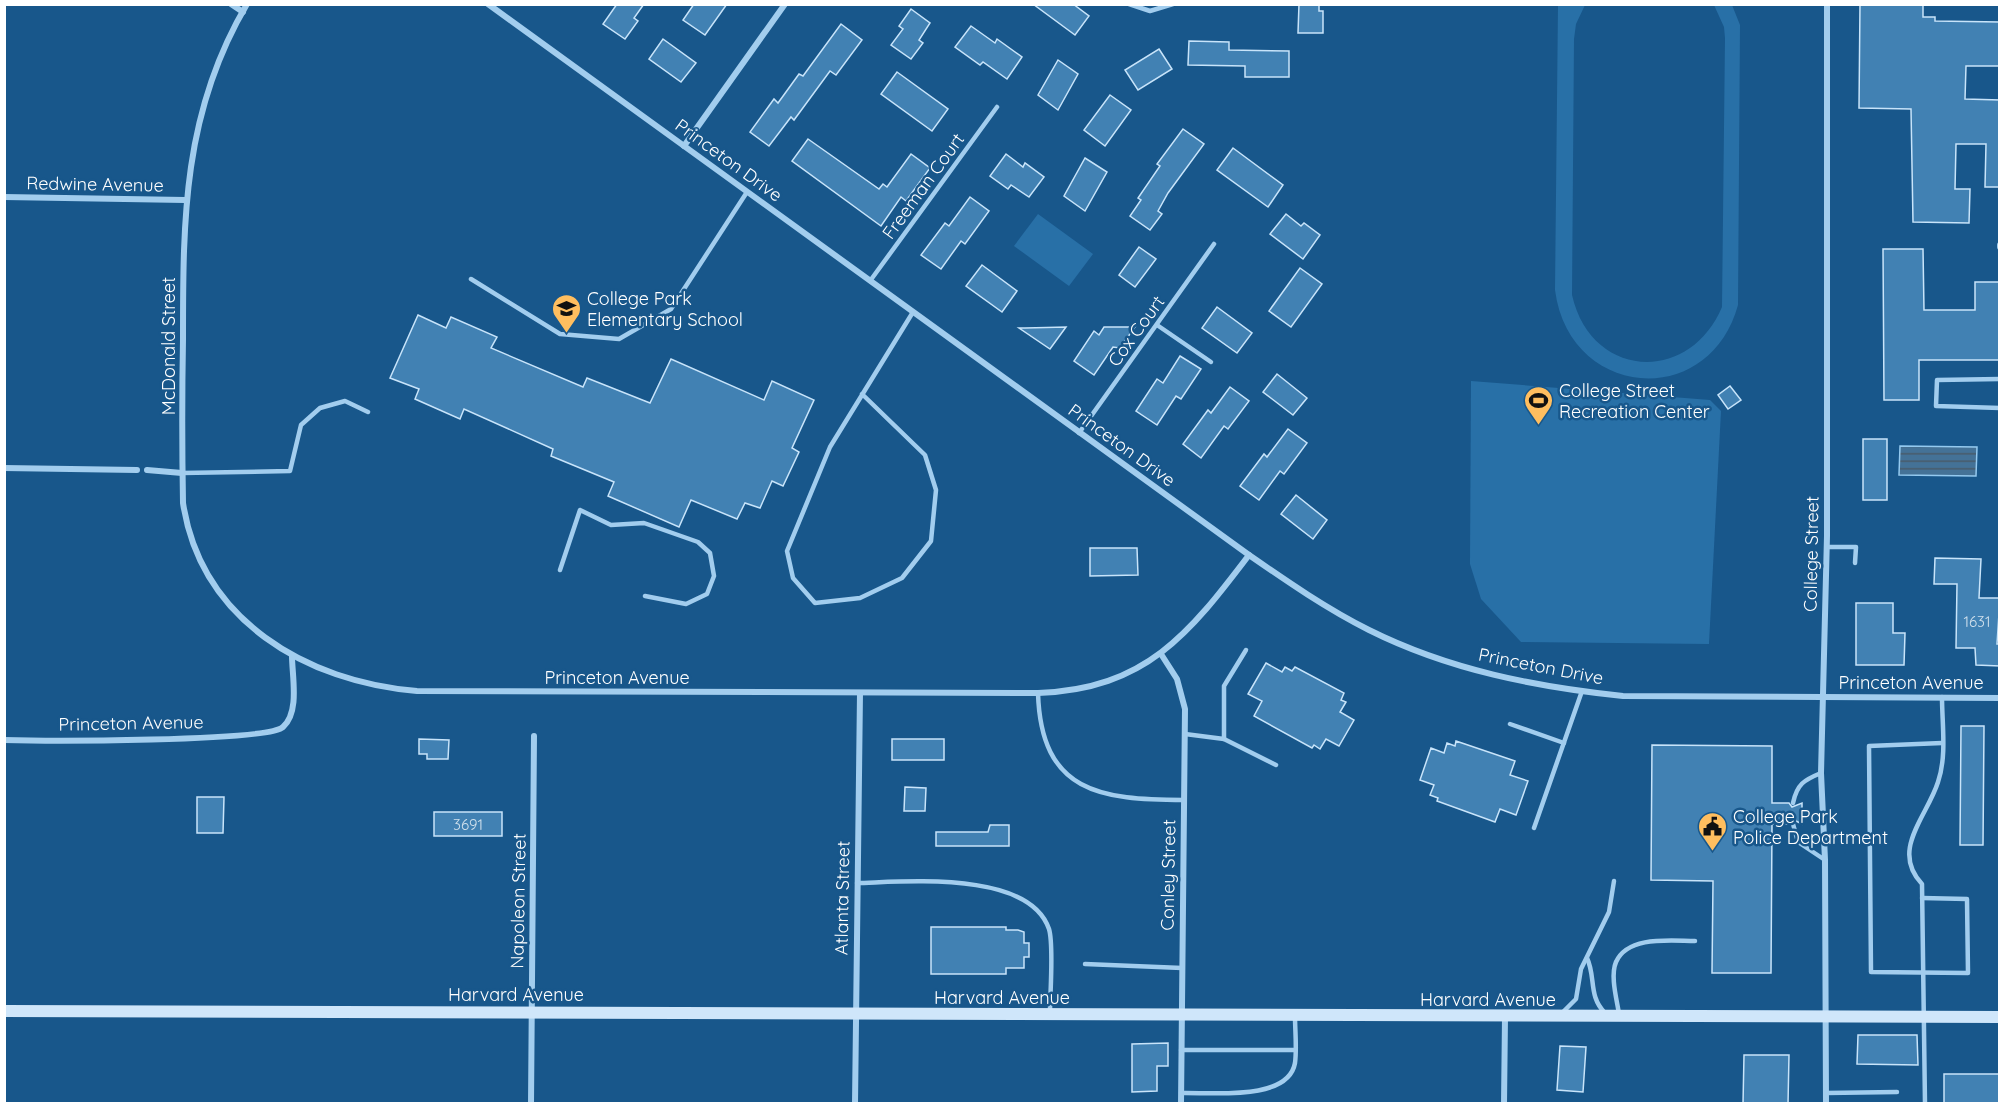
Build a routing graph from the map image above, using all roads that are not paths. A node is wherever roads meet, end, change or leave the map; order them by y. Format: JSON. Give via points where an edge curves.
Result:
{"nodes":[{"id":1,"x":231,"y":4,"type":"edge"},
{"id":2,"x":247,"y":4,"type":"edge"},
{"id":3,"x":488,"y":4,"type":"edge"},
{"id":4,"x":785,"y":4,"type":"edge"},
{"id":5,"x":1129,"y":4,"type":"edge"},
{"id":6,"x":1173,"y":4,"type":"edge"},
{"id":7,"x":1827,"y":4,"type":"edge"},
{"id":8,"x":243,"y":12,"type":"junction"},
{"id":9,"x":997,"y":107,"type":"dead end"},
{"id":10,"x":684,"y":146,"type":"junction"},
{"id":11,"x":747,"y":192,"type":"junction"},
{"id":12,"x":4,"y":197,"type":"edge"},
{"id":13,"x":185,"y":200,"type":"junction"},
{"id":14,"x":1214,"y":244,"type":"dead end"},
{"id":15,"x":471,"y":279,"type":"dead end"},
{"id":16,"x":870,"y":281,"type":"junction"},
{"id":17,"x":913,"y":312,"type":"junction"},
{"id":18,"x":1157,"y":325,"type":"junction"},
{"id":19,"x":1211,"y":362,"type":"dead end"},
{"id":20,"x":2000,"y":379,"type":"edge"},
{"id":21,"x":862,"y":394,"type":"junction"},
{"id":22,"x":2000,"y":408,"type":"edge"},
{"id":23,"x":368,"y":412,"type":"dead end"},
{"id":24,"x":1079,"y":433,"type":"junction"},
{"id":25,"x":4,"y":468,"type":"edge"},
{"id":26,"x":137,"y":470,"type":"dead end"},
{"id":27,"x":147,"y":470,"type":"dead end"},
{"id":28,"x":182,"y":473,"type":"junction"},
{"id":29,"x":1827,"y":547,"type":"junction"},
{"id":30,"x":1249,"y":555,"type":"junction"},
{"id":31,"x":1855,"y":562,"type":"dead end"},
{"id":32,"x":560,"y":570,"type":"dead end"},
{"id":33,"x":645,"y":596,"type":"dead end"},
{"id":34,"x":1246,"y":650,"type":"dead end"},
{"id":35,"x":1161,"y":654,"type":"junction"},
{"id":36,"x":292,"y":656,"type":"junction"},
{"id":37,"x":1582,"y":692,"type":"junction"},
{"id":38,"x":860,"y":693,"type":"junction"},
{"id":39,"x":1038,"y":693,"type":"junction"},
{"id":40,"x":1822,"y":697,"type":"junction"},
{"id":41,"x":1942,"y":697,"type":"junction"},
{"id":42,"x":2000,"y":698,"type":"edge"},
{"id":43,"x":1510,"y":724,"type":"dead end"},
{"id":44,"x":1185,"y":734,"type":"junction"},
{"id":45,"x":534,"y":736,"type":"dead end"},
{"id":46,"x":1224,"y":739,"type":"junction"},
{"id":47,"x":4,"y":740,"type":"edge"},
{"id":48,"x":1564,"y":743,"type":"junction"},
{"id":49,"x":1942,"y":743,"type":"junction"},
{"id":50,"x":1276,"y":765,"type":"dead end"},
{"id":51,"x":1821,"y":773,"type":"junction"},
{"id":52,"x":1184,"y":800,"type":"junction"},
{"id":53,"x":1793,"y":803,"type":"dead end"},
{"id":54,"x":1793,"y":824,"type":"dead end"},
{"id":55,"x":1534,"y":828,"type":"dead end"},
{"id":56,"x":1825,"y":860,"type":"junction"},
{"id":57,"x":1614,"y":881,"type":"dead end"},
{"id":58,"x":857,"y":883,"type":"junction"},
{"id":59,"x":1922,"y":898,"type":"junction"},
{"id":60,"x":1695,"y":941,"type":"dead end"},
{"id":61,"x":1587,"y":958,"type":"junction"},
{"id":62,"x":1085,"y":964,"type":"dead end"},
{"id":63,"x":1182,"y":968,"type":"junction"},
{"id":64,"x":1923,"y":973,"type":"junction"},
{"id":65,"x":4,"y":1011,"type":"edge"},
{"id":66,"x":532,"y":1012,"type":"junction"},
{"id":67,"x":855,"y":1014,"type":"junction"},
{"id":68,"x":1050,"y":1016,"type":"junction"},
{"id":69,"x":1182,"y":1016,"type":"junction"},
{"id":70,"x":1295,"y":1016,"type":"junction"},
{"id":71,"x":1505,"y":1017,"type":"junction"},
{"id":72,"x":1558,"y":1017,"type":"junction"},
{"id":73,"x":1614,"y":1017,"type":"junction"},
{"id":74,"x":1826,"y":1017,"type":"junction"},
{"id":75,"x":1925,"y":1017,"type":"junction"},
{"id":76,"x":2000,"y":1017,"type":"edge"},
{"id":77,"x":1181,"y":1050,"type":"junction"},
{"id":78,"x":1295,"y":1050,"type":"junction"},
{"id":79,"x":1181,"y":1092,"type":"junction"},
{"id":80,"x":1826,"y":1092,"type":"junction"},
{"id":81,"x":1897,"y":1092,"type":"dead end"},
{"id":82,"x":531,"y":1104,"type":"edge"},
{"id":83,"x":855,"y":1104,"type":"edge"},
{"id":84,"x":1181,"y":1104,"type":"edge"},
{"id":85,"x":1504,"y":1104,"type":"edge"},
{"id":86,"x":1826,"y":1104,"type":"edge"},
{"id":87,"x":1925,"y":1104,"type":"edge"}],
"edges":[{"from":1,"to":8,"type":"street"},
{"from":2,"to":8,"type":"street","name":"McDonald Street"},
{"from":3,"to":10,"type":"street","name":"Princeton Drive"},
{"from":4,"to":10,"type":"street"},
{"from":5,"to":6,"type":"lane","via":[[1150,11]]},
{"from":7,"to":29,"type":"street","name":"College Street"},
{"from":8,"to":13,"type":"street","name":"McDonald Street","via":[[204,106]]},
{"from":9,"to":16,"type":"lane","name":"Freeman Court"},
{"from":10,"to":11,"type":"street","name":"Princeton Drive"},
{"from":11,"to":15,"type":"lane","via":[[671,309],[619,339],[560,334]]},
{"from":11,"to":16,"type":"street","name":"Princeton Drive"},
{"from":12,"to":13,"type":"street","name":"Redwine Avenue"},
{"from":13,"to":28,"type":"street","name":"McDonald Street"},
{"from":14,"to":18,"type":"lane","name":"Cox Court"},
{"from":16,"to":17,"type":"street","name":"Princeton Drive"},
{"from":17,"to":21,"type":"lane"},
{"from":17,"to":24,"type":"street","name":"Princeton Drive"},
{"from":18,"to":19,"type":"lane"},
{"from":18,"to":24,"type":"lane","name":"Cox Court"},
{"from":20,"to":22,"type":"lane","via":[[1937,380],[1936,406]]},
{"from":21,"to":21,"type":"lane","via":[[830,447],[787,551],[793,578],[815,603],[860,598],[902,578],[931,541],[936,490],[925,455]]},
{"from":23,"to":28,"type":"lane","via":[[345,401],[320,408],[301,425],[290,471]]},
{"from":24,"to":30,"type":"street","name":"Princeton Drive"},
{"from":25,"to":26,"type":"street"},
{"from":27,"to":28,"type":"street"},
{"from":28,"to":36,"type":"street","name":"McDonald Street","via":[[188,531],[210,579],[245,621]]},
{"from":29,"to":31,"type":"lane","via":[[1856,547]]},
{"from":29,"to":40,"type":"street","name":"College Street"},
{"from":30,"to":35,"type":"street","name":"Princeton Avenue","via":[[1205,613]]},
{"from":30,"to":37,"type":"street","name":"Princeton Drive","via":[[1310,597],[1370,630],[1433,657],[1499,677]]},
{"from":32,"to":33,"type":"lane","via":[[580,510],[611,525],[644,523],[698,542],[710,553],[714,576],[707,594],[686,604]]},
{"from":34,"to":46,"type":"lane","via":[[1224,686]]},
{"from":35,"to":39,"type":"street","name":"Princeton Avenue","via":[[1102,683],[1072,691]]},
{"from":35,"to":44,"type":"street","name":"Conley Street","via":[[1183,693]]},
{"from":36,"to":38,"type":"street","name":"Princeton Avenue","via":[[351,681],[417,691]]},
{"from":36,"to":47,"type":"street","name":"Princeton Avenue","via":[[292,710],[281,729],[208,737]]},
{"from":37,"to":40,"type":"street","name":"Princeton Drive","via":[[1623,696]]},
{"from":37,"to":48,"type":"lane"},
{"from":38,"to":39,"type":"street","name":"Princeton Avenue"},
{"from":38,"to":58,"type":"street","name":"Atlanta Street"},
{"from":39,"to":52,"type":"lane","via":[[1039,720],[1050,754],[1087,788],[1132,800]]},
{"from":40,"to":41,"type":"street","name":"Princeton Avenue"},
{"from":40,"to":51,"type":"street","name":"College Street"},
{"from":41,"to":42,"type":"street","name":"Princeton Avenue"},
{"from":41,"to":49,"type":"lane"},
{"from":43,"to":48,"type":"lane"},
{"from":44,"to":46,"type":"lane"},
{"from":44,"to":52,"type":"street","name":"Conley Street"},
{"from":45,"to":66,"type":"street","name":"Napoleon Street"},
{"from":46,"to":50,"type":"lane"},
{"from":48,"to":55,"type":"lane"},
{"from":49,"to":59,"type":"lane","via":[[1939,781],[1910,848],[1908,862],[1922,885]]},
{"from":49,"to":64,"type":"lane","via":[[1869,746],[1871,972]]},
{"from":51,"to":53,"type":"lane","via":[[1802,781]]},
{"from":51,"to":56,"type":"street","name":"College Street"},
{"from":52,"to":63,"type":"street","name":"Conley Street"},
{"from":54,"to":56,"type":"lane","via":[[1798,842]]},
{"from":56,"to":74,"type":"street","name":"College Street"},
{"from":57,"to":61,"type":"lane","via":[[1604,927]]},
{"from":58,"to":67,"type":"street","name":"Atlanta Street"},
{"from":58,"to":68,"type":"lane","via":[[958,882],[1026,901],[1049,930]]},
{"from":59,"to":64,"type":"lane"},
{"from":59,"to":64,"type":"lane","via":[[1967,899],[1968,973]]},
{"from":60,"to":73,"type":"lane","via":[[1649,941],[1628,949],[1616,962]]},
{"from":61,"to":72,"type":"lane","via":[[1576,999]]},
{"from":61,"to":73,"type":"lane","via":[[1592,969],[1593,996]]},
{"from":62,"to":63,"type":"lane"},
{"from":63,"to":69,"type":"street","name":"Conley Street"},
{"from":64,"to":75,"type":"lane"},
{"from":65,"to":66,"type":"street","name":"Harvard Avenue"},
{"from":66,"to":67,"type":"street","name":"Harvard Avenue"},
{"from":66,"to":82,"type":"street","name":"Napoleon Street"},
{"from":67,"to":68,"type":"street","name":"Harvard Avenue"},
{"from":67,"to":83,"type":"street","name":"Atlanta Street"},
{"from":68,"to":69,"type":"street","name":"Harvard Avenue"},
{"from":69,"to":70,"type":"street","name":"Harvard Avenue"},
{"from":69,"to":77,"type":"street","name":"Conley Street"},
{"from":70,"to":71,"type":"street","name":"Harvard Avenue"},
{"from":70,"to":78,"type":"lane"},
{"from":71,"to":72,"type":"street","name":"Harvard Avenue"},
{"from":71,"to":85,"type":"street"},
{"from":72,"to":73,"type":"street","name":"Harvard Avenue"},
{"from":73,"to":74,"type":"street","name":"Harvard Avenue"},
{"from":74,"to":75,"type":"street","name":"Harvard Avenue"},
{"from":74,"to":80,"type":"street","name":"College Street"},
{"from":75,"to":76,"type":"street","name":"Harvard Avenue"},
{"from":75,"to":87,"type":"lane"},
{"from":77,"to":78,"type":"lane"},
{"from":77,"to":79,"type":"street","name":"Conley Street"},
{"from":78,"to":79,"type":"lane","via":[[1295,1065],[1275,1087]]},
{"from":79,"to":84,"type":"street","name":"Conley Street"},
{"from":80,"to":81,"type":"lane"},
{"from":80,"to":86,"type":"street","name":"College Street"}]}
